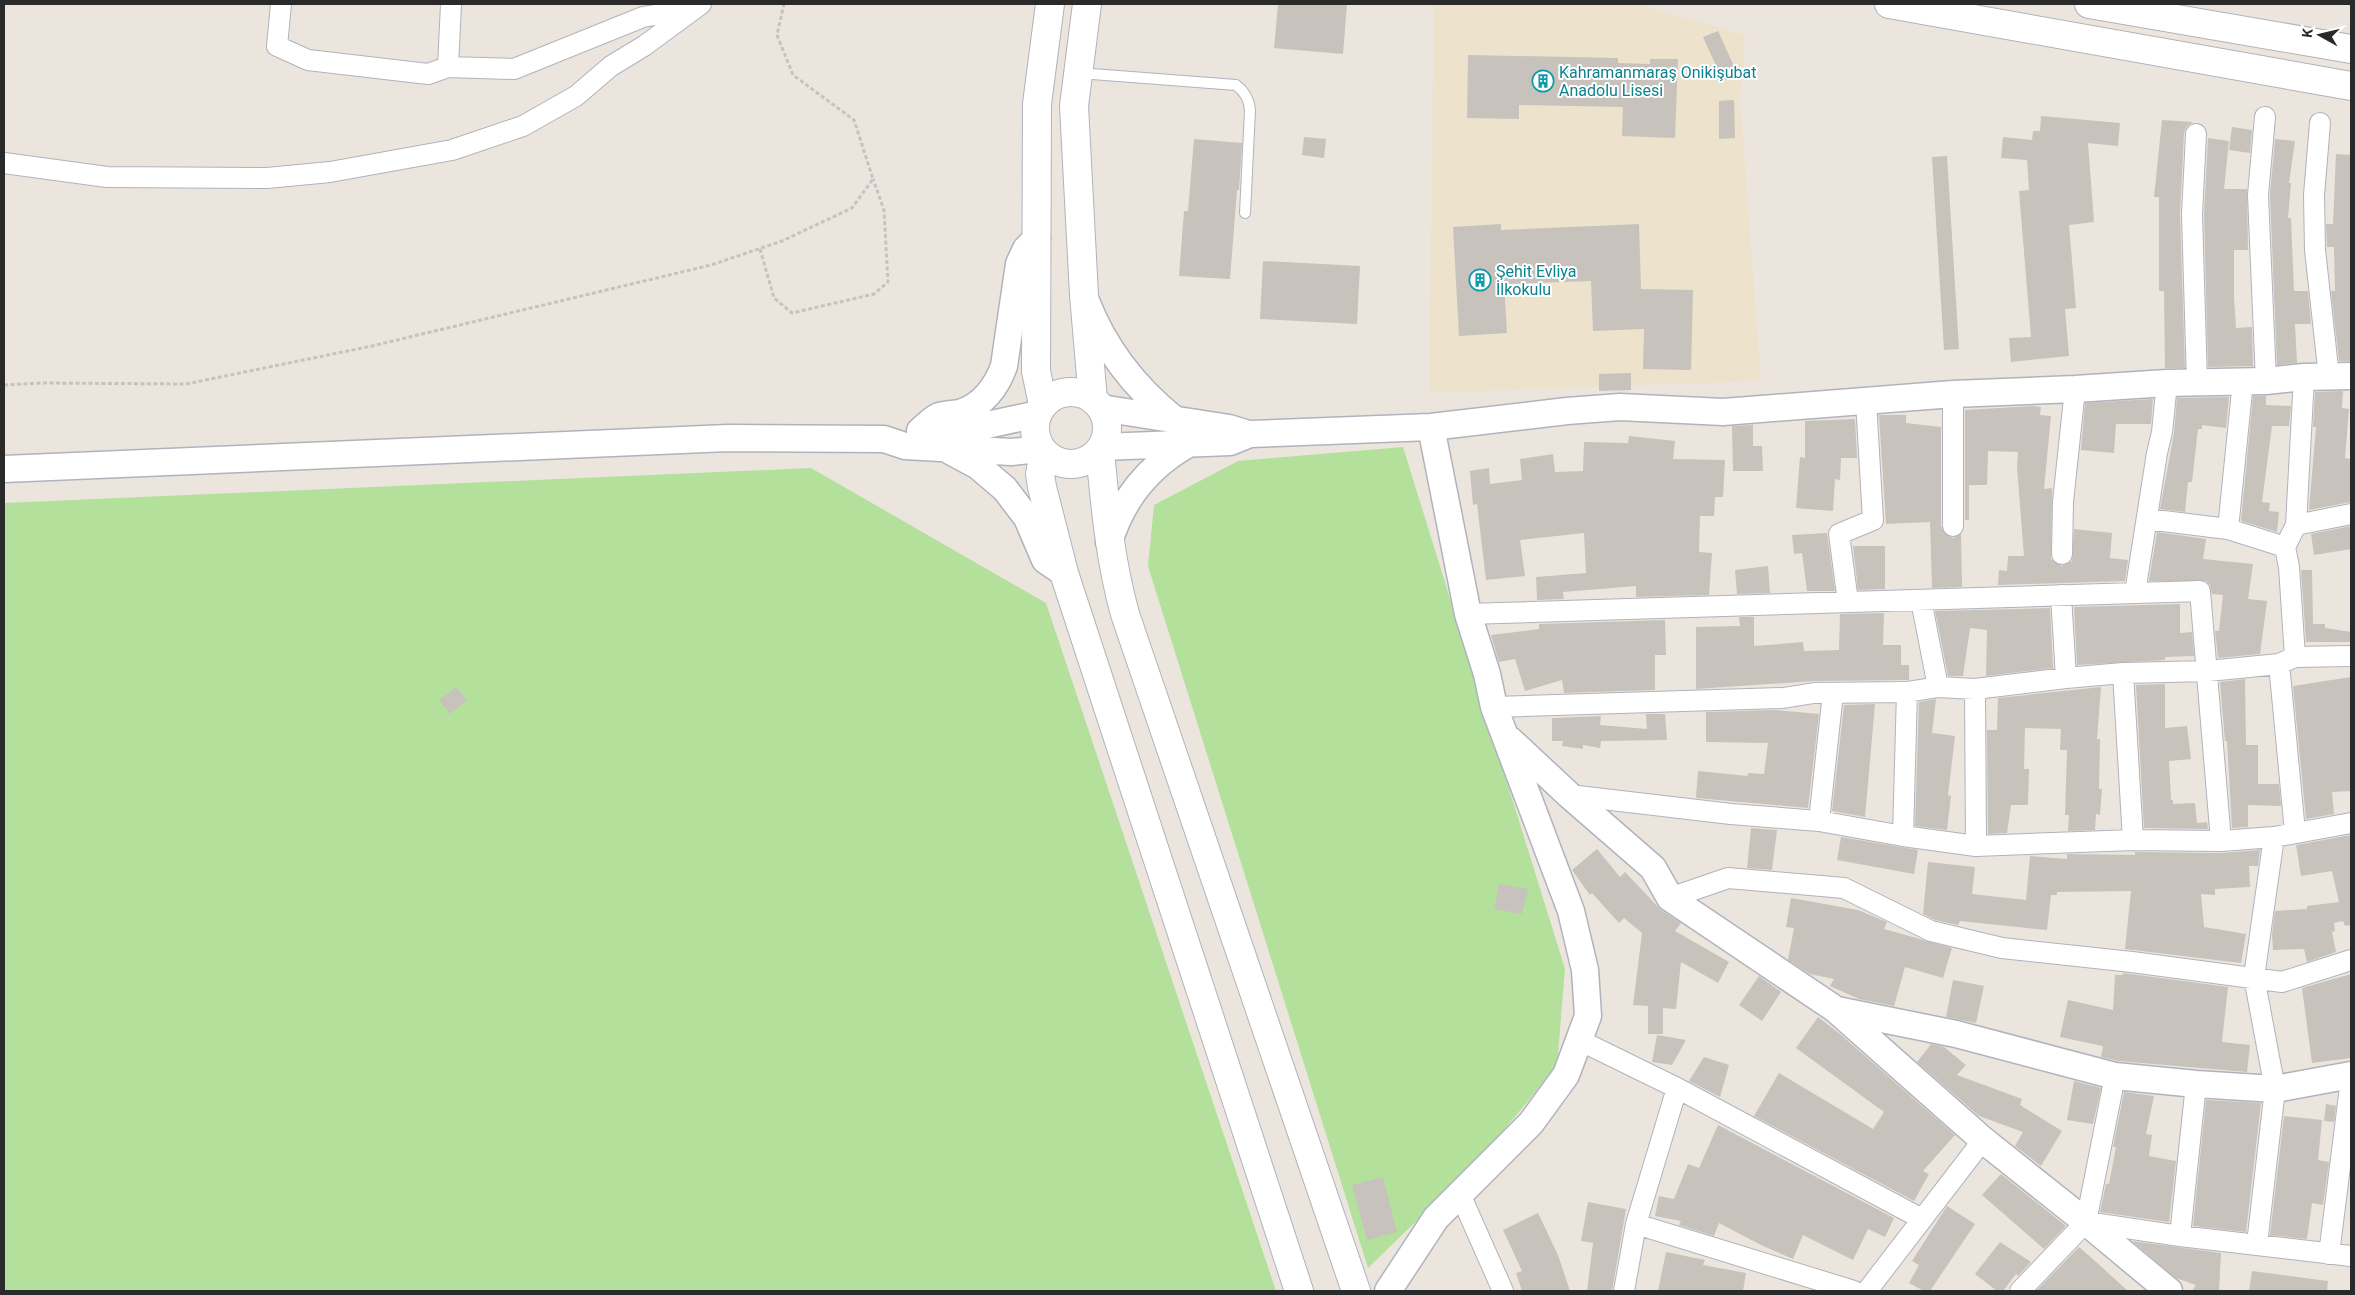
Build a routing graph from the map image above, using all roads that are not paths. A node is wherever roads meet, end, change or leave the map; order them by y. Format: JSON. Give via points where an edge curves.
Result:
{"nodes":[{"id":1,"x":281,"y":4,"type":"edge"},
{"id":2,"x":451,"y":4,"type":"edge"},
{"id":3,"x":1050,"y":4,"type":"edge"},
{"id":4,"x":1087,"y":4,"type":"edge"},
{"id":5,"x":1889,"y":4,"type":"edge"},
{"id":6,"x":2089,"y":4,"type":"edge"},
{"id":7,"x":698,"y":6,"type":"edge"},
{"id":8,"x":2351,"y":49,"type":"edge"},
{"id":9,"x":448,"y":67,"type":"junction"},
{"id":10,"x":1078,"y":73,"type":"junction"},
{"id":11,"x":2351,"y":86,"type":"edge"},
{"id":12,"x":2265,"y":117,"type":"dead end"},
{"id":13,"x":2320,"y":123,"type":"dead end"},
{"id":14,"x":2196,"y":134,"type":"dead end"},
{"id":15,"x":4,"y":164,"type":"edge"},
{"id":16,"x":1245,"y":213,"type":"dead end"},
{"id":17,"x":1037,"y":238,"type":"junction"},
{"id":18,"x":1084,"y":295,"type":"junction"},
{"id":19,"x":2328,"y":377,"type":"edge"},
{"id":20,"x":2254,"y":381,"type":"junction"},
{"id":21,"x":2167,"y":382,"type":"junction"},
{"id":22,"x":2197,"y":382,"type":"junction"},
{"id":23,"x":2075,"y":389,"type":"junction"},
{"id":24,"x":1953,"y":394,"type":"junction"},
{"id":25,"x":1866,"y":400,"type":"junction"},
{"id":26,"x":1097,"y":404,"type":"junction"},
{"id":27,"x":1041,"y":409,"type":"junction"},
{"id":28,"x":1174,"y":419,"type":"junction"},
{"id":29,"x":1431,"y":427,"type":"junction"},
{"id":30,"x":920,"y":431,"type":"junction"},
{"id":31,"x":1250,"y":434,"type":"junction"},
{"id":32,"x":884,"y":439,"type":"junction"},
{"id":33,"x":1189,"y":444,"type":"junction"},
{"id":34,"x":942,"y":448,"type":"junction"},
{"id":35,"x":1101,"y":449,"type":"junction"},
{"id":36,"x":1043,"y":451,"type":"junction"},
{"id":37,"x":4,"y":469,"type":"edge"},
{"id":38,"x":2351,"y":514,"type":"edge"},
{"id":39,"x":2147,"y":519,"type":"junction"},
{"id":40,"x":1953,"y":526,"type":"dead end"},
{"id":41,"x":2296,"y":526,"type":"junction"},
{"id":42,"x":2228,"y":529,"type":"junction"},
{"id":43,"x":1109,"y":542,"type":"junction"},
{"id":44,"x":2285,"y":547,"type":"junction"},
{"id":45,"x":2062,"y":554,"type":"dead end"},
{"id":46,"x":1064,"y":573,"type":"junction"},
{"id":47,"x":2135,"y":593,"type":"junction"},
{"id":48,"x":2061,"y":595,"type":"junction"},
{"id":49,"x":1921,"y":600,"type":"junction"},
{"id":50,"x":1848,"y":602,"type":"junction"},
{"id":51,"x":1468,"y":614,"type":"junction"},
{"id":52,"x":2351,"y":656,"type":"edge"},
{"id":53,"x":2287,"y":661,"type":"junction"},
{"id":54,"x":2208,"y":671,"type":"junction"},
{"id":55,"x":2124,"y":673,"type":"junction"},
{"id":56,"x":2066,"y":678,"type":"junction"},
{"id":57,"x":1938,"y":687,"type":"junction"},
{"id":58,"x":1975,"y":689,"type":"junction"},
{"id":59,"x":1907,"y":692,"type":"junction"},
{"id":60,"x":1833,"y":693,"type":"junction"},
{"id":61,"x":1494,"y":707,"type":"junction"},
{"id":62,"x":1507,"y":737,"type":"junction"},
{"id":63,"x":1569,"y":796,"type":"junction"},
{"id":64,"x":1819,"y":821,"type":"junction"},
{"id":65,"x":2351,"y":823,"type":"edge"},
{"id":66,"x":2295,"y":832,"type":"junction"},
{"id":67,"x":1903,"y":836,"type":"junction"},
{"id":68,"x":2274,"y":837,"type":"junction"},
{"id":69,"x":2133,"y":840,"type":"junction"},
{"id":70,"x":2221,"y":841,"type":"junction"},
{"id":71,"x":1976,"y":846,"type":"junction"},
{"id":72,"x":1670,"y":898,"type":"junction"},
{"id":73,"x":2351,"y":960,"type":"edge"},
{"id":74,"x":2254,"y":977,"type":"junction"},
{"id":75,"x":1835,"y":1010,"type":"junction"},
{"id":76,"x":1579,"y":1040,"type":"junction"},
{"id":77,"x":2115,"y":1076,"type":"junction"},
{"id":78,"x":2351,"y":1077,"type":"edge"},
{"id":79,"x":2196,"y":1084,"type":"junction"},
{"id":80,"x":1677,"y":1088,"type":"junction"},
{"id":81,"x":2275,"y":1089,"type":"junction"},
{"id":82,"x":1983,"y":1140,"type":"junction"},
{"id":83,"x":1460,"y":1194,"type":"junction"},
{"id":84,"x":1922,"y":1219,"type":"junction"},
{"id":85,"x":2086,"y":1222,"type":"junction"},
{"id":86,"x":1636,"y":1224,"type":"junction"},
{"id":87,"x":2180,"y":1236,"type":"junction"},
{"id":88,"x":2257,"y":1244,"type":"junction"},
{"id":89,"x":2329,"y":1254,"type":"junction"},
{"id":90,"x":2351,"y":1256,"type":"edge"},
{"id":91,"x":1299,"y":1291,"type":"edge"},
{"id":92,"x":1356,"y":1291,"type":"edge"},
{"id":93,"x":1388,"y":1291,"type":"edge"},
{"id":94,"x":1503,"y":1291,"type":"edge"},
{"id":95,"x":1624,"y":1291,"type":"edge"},
{"id":96,"x":1854,"y":1291,"type":"edge"},
{"id":97,"x":1867,"y":1291,"type":"edge"},
{"id":98,"x":2020,"y":1291,"type":"edge"},
{"id":99,"x":2169,"y":1291,"type":"edge"}],
"edges":[{"from":1,"to":9,"type":"street","via":[[277,46],[308,60],[428,74]]},
{"from":2,"to":9,"type":"street"},
{"from":3,"to":17,"type":"main road","via":[[1037,104]]},
{"from":4,"to":10,"type":"main road"},
{"from":5,"to":11,"type":"main road"},
{"from":6,"to":8,"type":"main road"},
{"from":7,"to":9,"type":"street","via":[[643,17],[514,69]]},
{"from":7,"to":15,"type":"street","via":[[611,66],[576,96],[523,126],[452,150],[330,172],[267,178],[107,177]]},
{"from":10,"to":16,"type":"lane","via":[[1236,85],[1242,89],[1250,110]]},
{"from":10,"to":18,"type":"main road","via":[[1074,106]]},
{"from":12,"to":20,"type":"street","via":[[2258,195]]},
{"from":13,"to":19,"type":"street","via":[[2314,195],[2315,250]]},
{"from":14,"to":22,"type":"street","via":[[2192,215]]},
{"from":17,"to":27,"type":"main road","via":[[1036,371]]},
{"from":17,"to":30,"type":"street","via":[[1026,249],[1019,264],[1000,377],[978,403],[960,412],[939,416]]},
{"from":18,"to":26,"type":"main road"},
{"from":18,"to":28,"type":"street","via":[[1094,320],[1122,367],[1143,392]]},
{"from":19,"to":20,"type":"street"},
{"from":19,"to":41,"type":"street"},
{"from":20,"to":22,"type":"street"},
{"from":20,"to":42,"type":"street"},
{"from":21,"to":22,"type":"street"},
{"from":21,"to":23,"type":"street"},
{"from":21,"to":39,"type":"street"},
{"from":23,"to":24,"type":"street"},
{"from":23,"to":45,"type":"street","via":[[2063,502]]},
{"from":24,"to":25,"type":"street"},
{"from":24,"to":40,"type":"street"},
{"from":25,"to":29,"type":"street","via":[[1723,412],[1620,407]]},
{"from":25,"to":50,"type":"street","via":[[1873,520],[1839,534]]},
{"from":26,"to":27,"type":"main road","via":[[1083,394],[1072,392],[1062,393]]},
{"from":26,"to":28,"type":"street"},
{"from":26,"to":35,"type":"main road","via":[[1107,427]]},
{"from":27,"to":30,"type":"street","via":[[964,430]]},
{"from":27,"to":36,"type":"main road","via":[[1035,432]]},
{"from":28,"to":31,"type":"street"},
{"from":29,"to":31,"type":"street"},
{"from":29,"to":51,"type":"street"},
{"from":30,"to":32,"type":"street","via":[[903,431]]},
{"from":31,"to":33,"type":"street","via":[[1230,442]]},
{"from":32,"to":34,"type":"street","via":[[905,446]]},
{"from":32,"to":37,"type":"street","via":[[728,438]]},
{"from":33,"to":35,"type":"street"},
{"from":33,"to":43,"type":"street","via":[[1156,465],[1143,479],[1122,509]]},
{"from":34,"to":36,"type":"street"},
{"from":34,"to":46,"type":"street","via":[[978,466],[1005,489],[1027,518],[1045,560]]},
{"from":35,"to":36,"type":"main road","via":[[1082,463],[1072,464],[1052,459]]},
{"from":35,"to":43,"type":"main road"},
{"from":36,"to":46,"type":"main road","via":[[1042,486]]},
{"from":38,"to":41,"type":"street"},
{"from":39,"to":42,"type":"street"},
{"from":39,"to":47,"type":"street"},
{"from":41,"to":44,"type":"street"},
{"from":42,"to":44,"type":"street"},
{"from":43,"to":92,"type":"main road","via":[[1125,614]]},
{"from":44,"to":53,"type":"street","via":[[2289,567]]},
{"from":46,"to":91,"type":"main road"},
{"from":47,"to":48,"type":"street"},
{"from":47,"to":54,"type":"street","via":[[2200,591]]},
{"from":48,"to":49,"type":"street"},
{"from":48,"to":56,"type":"street"},
{"from":49,"to":50,"type":"street"},
{"from":49,"to":57,"type":"street"},
{"from":50,"to":51,"type":"street"},
{"from":51,"to":61,"type":"street"},
{"from":52,"to":53,"type":"street"},
{"from":53,"to":54,"type":"street"},
{"from":53,"to":66,"type":"street"},
{"from":54,"to":55,"type":"street"},
{"from":54,"to":70,"type":"street"},
{"from":55,"to":56,"type":"street"},
{"from":55,"to":69,"type":"street"},
{"from":56,"to":58,"type":"street"},
{"from":57,"to":58,"type":"street"},
{"from":57,"to":59,"type":"street"},
{"from":58,"to":71,"type":"street"},
{"from":59,"to":60,"type":"street"},
{"from":59,"to":67,"type":"street"},
{"from":60,"to":61,"type":"street","via":[[1783,698]]},
{"from":60,"to":64,"type":"street"},
{"from":61,"to":62,"type":"street"},
{"from":62,"to":63,"type":"street"},
{"from":62,"to":76,"type":"street","via":[[1571,911],[1585,970],[1588,1016]]},
{"from":63,"to":64,"type":"street"},
{"from":63,"to":72,"type":"street","via":[[1652,868]]},
{"from":64,"to":67,"type":"street"},
{"from":65,"to":66,"type":"street"},
{"from":66,"to":68,"type":"street"},
{"from":67,"to":71,"type":"street"},
{"from":68,"to":70,"type":"street"},
{"from":68,"to":74,"type":"street"},
{"from":69,"to":70,"type":"street"},
{"from":69,"to":71,"type":"street"},
{"from":72,"to":74,"type":"street","via":[[1728,878],[1844,888],[1931,931],[2002,948]]},
{"from":72,"to":75,"type":"street"},
{"from":73,"to":74,"type":"street","via":[[2282,982]]},
{"from":74,"to":81,"type":"street"},
{"from":75,"to":77,"type":"street","via":[[1956,1034]]},
{"from":75,"to":82,"type":"street"},
{"from":76,"to":80,"type":"street"},
{"from":76,"to":83,"type":"street","via":[[1566,1075],[1531,1123]]},
{"from":77,"to":79,"type":"street"},
{"from":77,"to":85,"type":"street"},
{"from":78,"to":81,"type":"street"},
{"from":78,"to":89,"type":"street"},
{"from":79,"to":81,"type":"street"},
{"from":79,"to":87,"type":"street"},
{"from":80,"to":84,"type":"street"},
{"from":80,"to":86,"type":"street"},
{"from":81,"to":88,"type":"street"},
{"from":82,"to":84,"type":"street"},
{"from":82,"to":85,"type":"street"},
{"from":83,"to":93,"type":"street","via":[[1436,1218]]},
{"from":83,"to":94,"type":"street"},
{"from":84,"to":97,"type":"street"},
{"from":85,"to":87,"type":"street"},
{"from":85,"to":98,"type":"street"},
{"from":85,"to":99,"type":"street"},
{"from":86,"to":95,"type":"street"},
{"from":86,"to":96,"type":"street"},
{"from":87,"to":88,"type":"street"},
{"from":88,"to":89,"type":"street"},
{"from":89,"to":90,"type":"street"}]}
